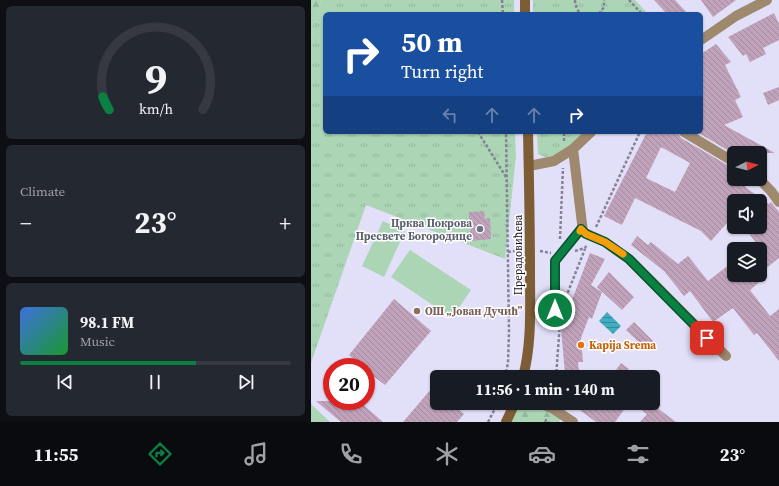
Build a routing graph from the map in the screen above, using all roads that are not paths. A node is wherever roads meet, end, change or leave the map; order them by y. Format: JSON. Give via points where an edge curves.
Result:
{"nodes":[{"id":1,"x":525,"y":0,"type":"edge"},
{"id":2,"x":767,"y":0,"type":"edge"},
{"id":3,"x":525,"y":12,"type":"edge"},
{"id":4,"x":703,"y":39,"type":"edge"},
{"id":5,"x":528,"y":134,"type":"edge"},
{"id":6,"x":589,"y":134,"type":"edge"},
{"id":7,"x":687,"y":134,"type":"edge"},
{"id":8,"x":573,"y":149,"type":"junction"},
{"id":9,"x":727,"y":158,"type":"edge"},
{"id":10,"x":529,"y":166,"type":"junction"},
{"id":11,"x":766,"y":186,"type":"edge"},
{"id":12,"x":779,"y":202,"type":"edge"},
{"id":13,"x":581,"y":229,"type":"junction"},
{"id":14,"x":564,"y":316,"type":"dead end"},
{"id":15,"x":726,"y":356,"type":"dead end"},
{"id":16,"x":525,"y":370,"type":"edge"},
{"id":17,"x":512,"y":410,"type":"edge"},
{"id":18,"x":554,"y":410,"type":"edge"},
{"id":19,"x":506,"y":422,"type":"edge"},
{"id":20,"x":573,"y":422,"type":"edge"}],
"edges":[{"from":1,"to":3,"type":"main road"},
{"from":2,"to":4,"type":"street","via":[[736,16]]},
{"from":5,"to":10,"type":"main road","name":"Прерадовићева"},
{"from":6,"to":8,"type":"street"},
{"from":7,"to":9,"type":"street"},
{"from":8,"to":10,"type":"street","via":[[554,161]]},
{"from":8,"to":13,"type":"street"},
{"from":10,"to":16,"type":"main road","name":"Прерадовићева","via":[[530,331]]},
{"from":11,"to":12,"type":"street"},
{"from":13,"to":14,"type":"lane","via":[[555,261],[555,310]]},
{"from":13,"to":15,"type":"street","via":[[629,259]]},
{"from":17,"to":19,"type":"main road"},
{"from":18,"to":20,"type":"street"}]}
